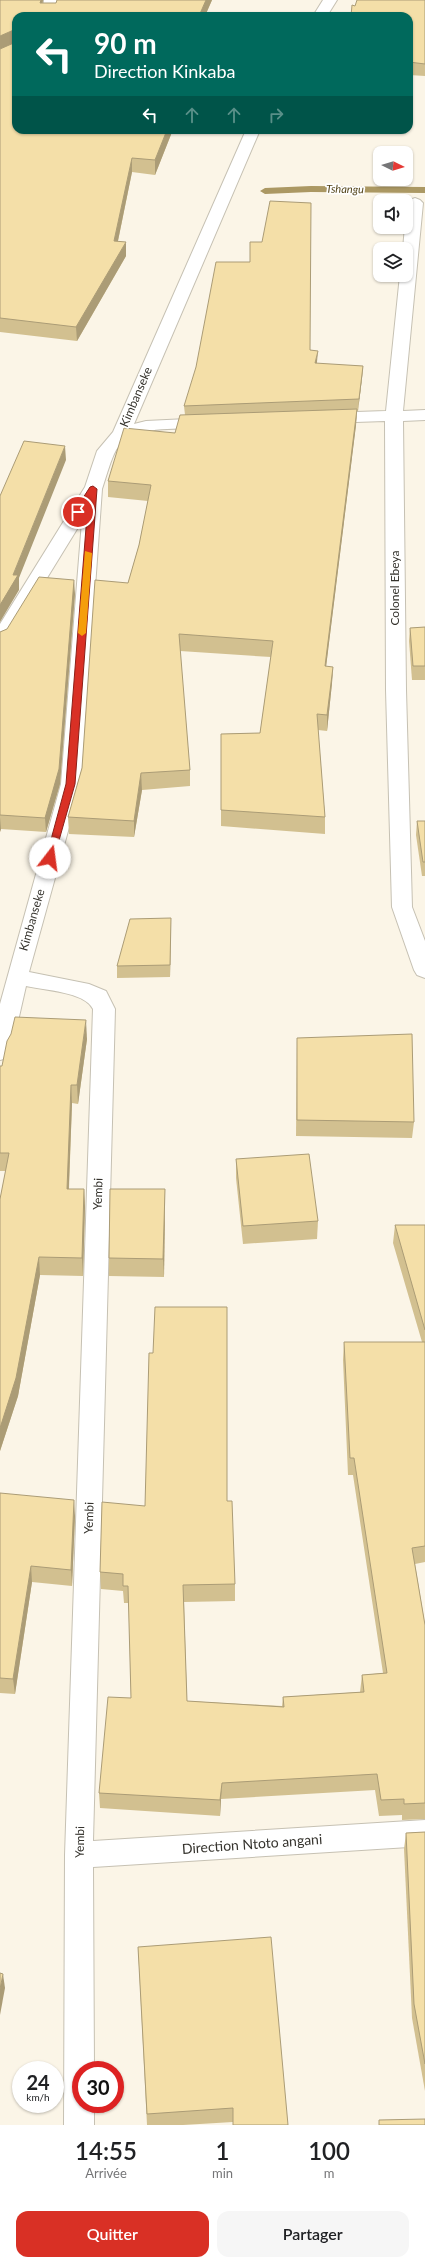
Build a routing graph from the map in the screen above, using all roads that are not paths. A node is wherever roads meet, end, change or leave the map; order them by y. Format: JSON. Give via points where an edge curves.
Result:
{"nodes":[{"id":1,"x":51,"y":0,"type":"edge"},
{"id":2,"x":330,"y":0,"type":"edge"},
{"id":3,"x":50,"y":12,"type":"edge"},
{"id":4,"x":322,"y":12,"type":"edge"},
{"id":5,"x":251,"y":134,"type":"edge"},
{"id":6,"x":415,"y":203,"type":"dead end"},
{"id":7,"x":394,"y":415,"type":"junction"},
{"id":8,"x":425,"y":415,"type":"edge"},
{"id":9,"x":306,"y":419,"type":"edge"},
{"id":10,"x":226,"y":422,"type":"edge"},
{"id":11,"x":121,"y":434,"type":"junction"},
{"id":12,"x":93,"y":489,"type":"junction"},
{"id":13,"x":0,"y":639,"type":"edge"},
{"id":14,"x":425,"y":970,"type":"edge"},
{"id":15,"x":16,"y":977,"type":"junction"},
{"id":16,"x":0,"y":1052,"type":"edge"},
{"id":17,"x":425,"y":1833,"type":"edge"},
{"id":18,"x":79,"y":1855,"type":"junction"},
{"id":19,"x":79,"y":2125,"type":"edge"}],
"edges":[{"from":1,"to":3,"type":"street"},
{"from":2,"to":4,"type":"street"},
{"from":5,"to":11,"type":"street","name":"Kimbanseke"},
{"from":6,"to":7,"type":"street","name":"Colonel Ebeya"},
{"from":7,"to":8,"type":"street"},
{"from":7,"to":9,"type":"street"},
{"from":7,"to":14,"type":"street","name":"Colonel Ebeya","via":[[396,690],[402,907]]},
{"from":10,"to":11,"type":"street","via":[[146,426]]},
{"from":11,"to":12,"type":"street","name":"Kimbanseke","via":[[106,450]]},
{"from":12,"to":13,"type":"street"},
{"from":12,"to":15,"type":"street","name":"Kimbanseke","via":[[70,784]]},
{"from":15,"to":16,"type":"street","name":"Kimbanseke"},
{"from":15,"to":18,"type":"street","name":"Yembi","via":[[81,989],[98,997],[104,1010]]},
{"from":17,"to":18,"type":"street","name":"Direction Ntoto angani"},
{"from":18,"to":19,"type":"street","name":"Yembi"}]}
